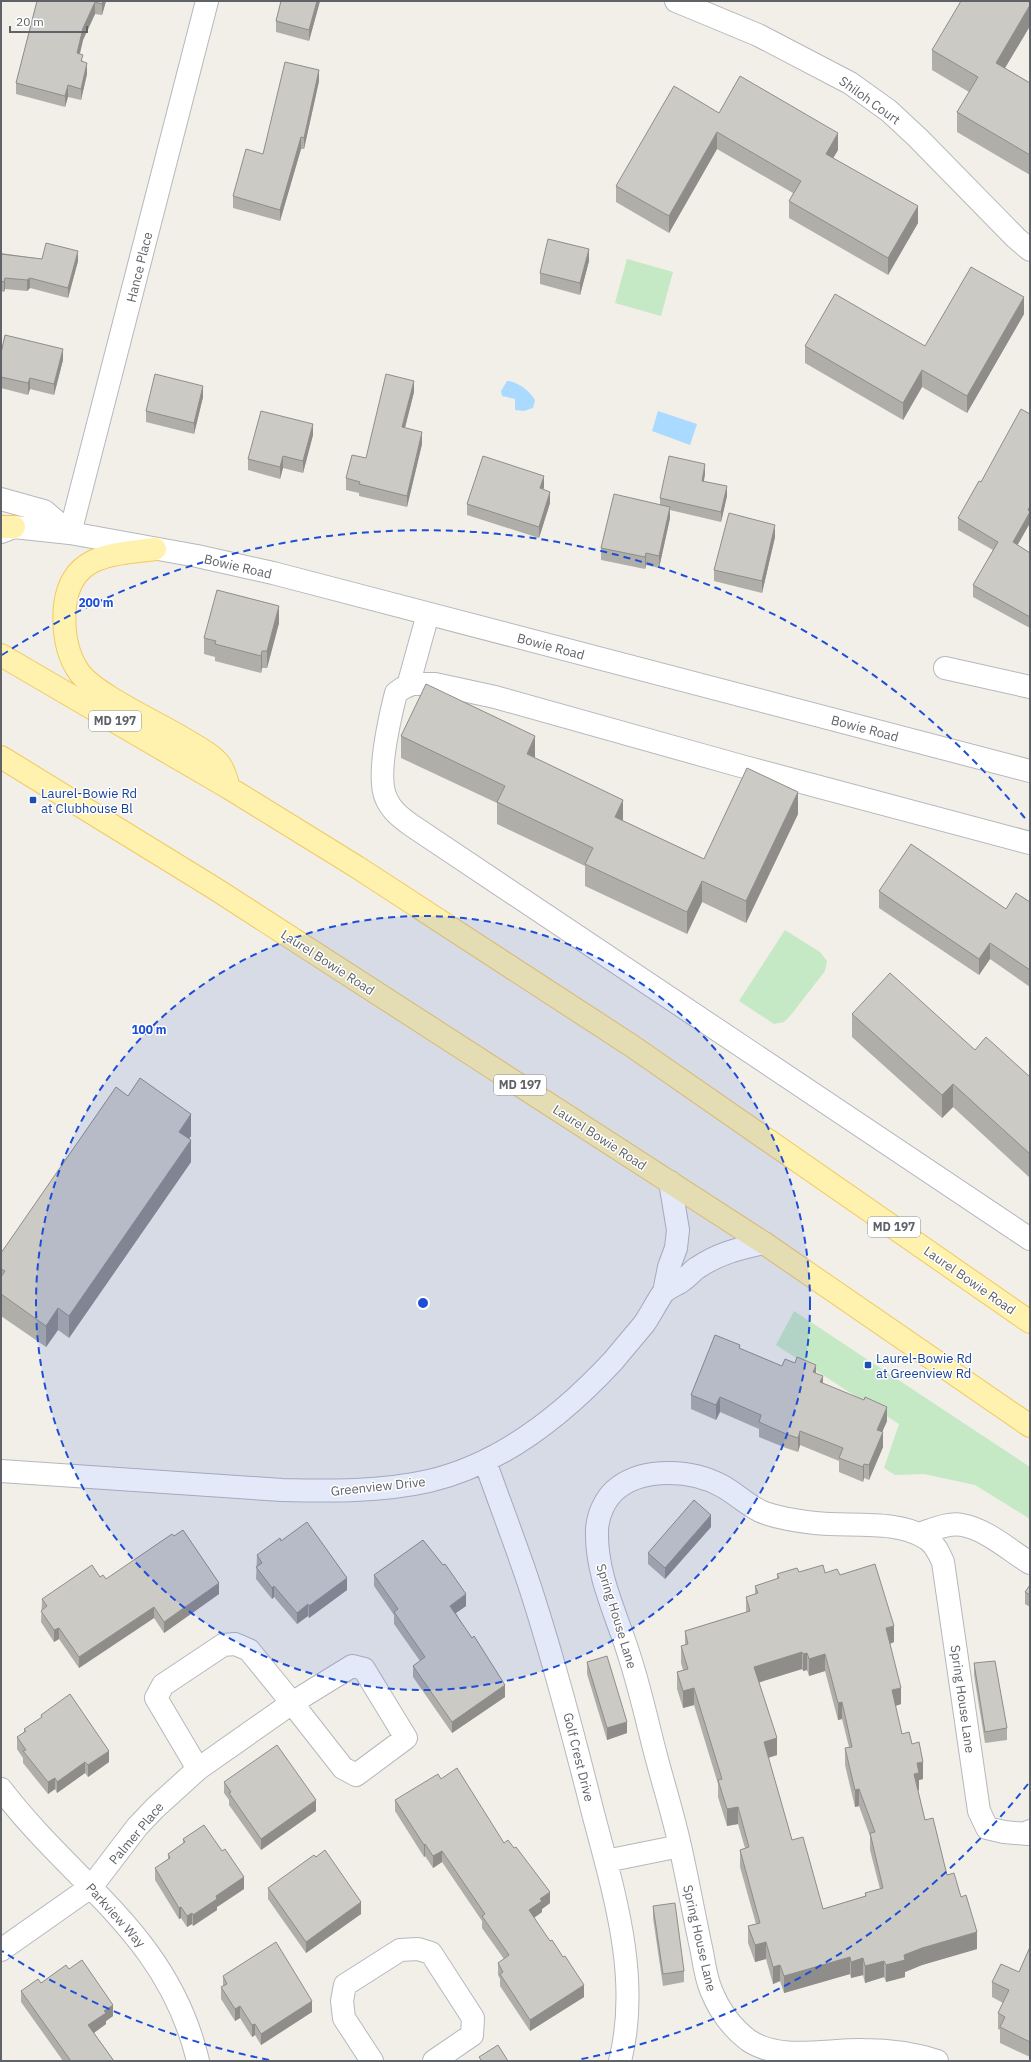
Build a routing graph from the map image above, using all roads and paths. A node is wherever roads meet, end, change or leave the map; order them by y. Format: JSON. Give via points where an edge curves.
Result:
{"nodes":[{"id":1,"x":207,"y":1,"type":"edge"},
{"id":2,"x":676,"y":1,"type":"edge"},
{"id":3,"x":1030,"y":250,"type":"edge"},
{"id":4,"x":1,"y":499,"type":"edge"},
{"id":5,"x":5,"y":529,"type":"edge"},
{"id":6,"x":70,"y":533,"type":"junction"},
{"id":7,"x":155,"y":549,"type":"junction"},
{"id":8,"x":428,"y":614,"type":"junction"},
{"id":9,"x":1,"y":655,"type":"edge"},
{"id":10,"x":945,"y":668,"type":"dead end"},
{"id":11,"x":408,"y":686,"type":"junction"},
{"id":12,"x":1030,"y":687,"type":"edge"},
{"id":13,"x":1,"y":757,"type":"edge"},
{"id":14,"x":1030,"y":771,"type":"edge"},
{"id":15,"x":229,"y":788,"type":"junction"},
{"id":16,"x":1030,"y":843,"type":"edge"},
{"id":17,"x":670,"y":1182,"type":"junction"},
{"id":18,"x":1030,"y":1239,"type":"edge"},
{"id":19,"x":764,"y":1242,"type":"junction"},
{"id":20,"x":664,"y":1292,"type":"junction"},
{"id":21,"x":1030,"y":1322,"type":"edge"},
{"id":22,"x":1030,"y":1426,"type":"edge"},
{"id":23,"x":484,"y":1461,"type":"junction"},
{"id":24,"x":1,"y":1471,"type":"edge"},
{"id":25,"x":919,"y":1534,"type":"junction"},
{"id":26,"x":1030,"y":1563,"type":"edge"},
{"id":27,"x":292,"y":1703,"type":"junction"},
{"id":28,"x":198,"y":1769,"type":"junction"},
{"id":29,"x":1,"y":1789,"type":"edge"},
{"id":30,"x":1030,"y":1831,"type":"edge"},
{"id":31,"x":680,"y":1846,"type":"junction"},
{"id":32,"x":606,"y":1861,"type":"junction"},
{"id":33,"x":92,"y":1886,"type":"junction"},
{"id":34,"x":1,"y":1950,"type":"edge"},
{"id":35,"x":198,"y":2061,"type":"edge"},
{"id":36,"x":372,"y":2061,"type":"edge"},
{"id":37,"x":434,"y":2061,"type":"edge"},
{"id":38,"x":620,"y":2061,"type":"edge"},
{"id":39,"x":937,"y":2061,"type":"edge"}],
"edges":[{"from":1,"to":6,"type":"street","name":"Hance Place"},
{"from":2,"to":3,"type":"street","name":"Shiloh Court","via":[[758,35],[850,83],[889,111]]},
{"from":4,"to":6,"type":"street","name":"Bowie Road","via":[[44,511]]},
{"from":5,"to":6,"type":"street","name":"Bowie Road"},
{"from":6,"to":7,"type":"street","name":"Bowie Road"},
{"from":7,"to":8,"type":"street","name":"Bowie Road","via":[[273,573]]},
{"from":7,"to":15,"type":"main road","via":[[99,557],[84,566],[72,580],[64,616],[65,637],[70,656],[88,681],[206,753],[222,766]]},
{"from":8,"to":11,"type":"street"},
{"from":8,"to":14,"type":"street","name":"Bowie Road"},
{"from":9,"to":15,"type":"main road","name":"Laurel Bowie Road","number":"MD 197"},
{"from":10,"to":12,"type":"street"},
{"from":11,"to":16,"type":"street","via":[[435,684],[495,697]]},
{"from":11,"to":18,"type":"street","via":[[396,693],[382,774],[385,796],[395,813]]},
{"from":13,"to":17,"type":"main road","name":"Laurel Bowie Road","number":"MD 197","via":[[214,888]]},
{"from":15,"to":21,"type":"main road","name":"Laurel Bowie Road","number":"MD 197","via":[[357,867],[632,1046]]},
{"from":17,"to":19,"type":"main road","name":"Laurel Bowie Road","number":"MD 197"},
{"from":17,"to":20,"type":"street","via":[[678,1230],[676,1248]]},
{"from":19,"to":20,"type":"street","name":"Greenview Drive","via":[[720,1254]]},
{"from":19,"to":22,"type":"main road","name":"Laurel Bowie Road","number":"MD 197"},
{"from":20,"to":23,"type":"street","name":"Greenview Drive","via":[[643,1324],[581,1393],[555,1417]]},
{"from":23,"to":24,"type":"street","name":"Greenview Drive","via":[[460,1472],[429,1481],[359,1490],[323,1491]]},
{"from":23,"to":32,"type":"street","name":"Golf Crest Drive","via":[[530,1588],[552,1658],[576,1740]]},
{"from":25,"to":26,"type":"street","via":[[961,1525],[980,1532]]},
{"from":25,"to":30,"type":"street","name":"Spring House Lane","via":[[929,1540],[943,1562],[979,1811],[987,1828],[1028,1834]]},
{"from":25,"to":31,"type":"street","name":"Spring House Lane","via":[[887,1526],[814,1523],[762,1512],[725,1487],[706,1478],[691,1475],[650,1475],[629,1481],[616,1489],[607,1499],[599,1516],[597,1532],[605,1585],[630,1659]]},
{"from":27,"to":27,"type":"street","name":"Palmer Place","via":[[343,1768],[356,1775],[406,1738],[364,1669],[352,1666]]},
{"from":27,"to":28,"type":"street","name":"Palmer Place"},
{"from":27,"to":28,"type":"street","via":[[249,1650],[236,1644],[223,1645],[163,1685],[156,1698]]},
{"from":28,"to":33,"type":"street","name":"Palmer Place","via":[[142,1822]]},
{"from":29,"to":33,"type":"street","name":"Parkview Way","via":[[42,1838]]},
{"from":31,"to":32,"type":"street"},
{"from":31,"to":39,"type":"street","name":"Spring House Lane","via":[[710,1988],[720,2010],[749,2042],[766,2050],[789,2055],[862,2049],[921,2055]]},
{"from":32,"to":38,"type":"street","name":"Golf Crest Drive","via":[[620,1925],[629,1988]]},
{"from":33,"to":34,"type":"street","name":"Palmer Place"},
{"from":33,"to":35,"type":"street","name":"Parkview Way","via":[[155,1961],[174,1993],[194,2043]]},
{"from":36,"to":37,"type":"street","via":[[344,2018],[344,1985],[400,1950],[418,1949],[431,1953],[473,2018],[472,2035]]}]}
